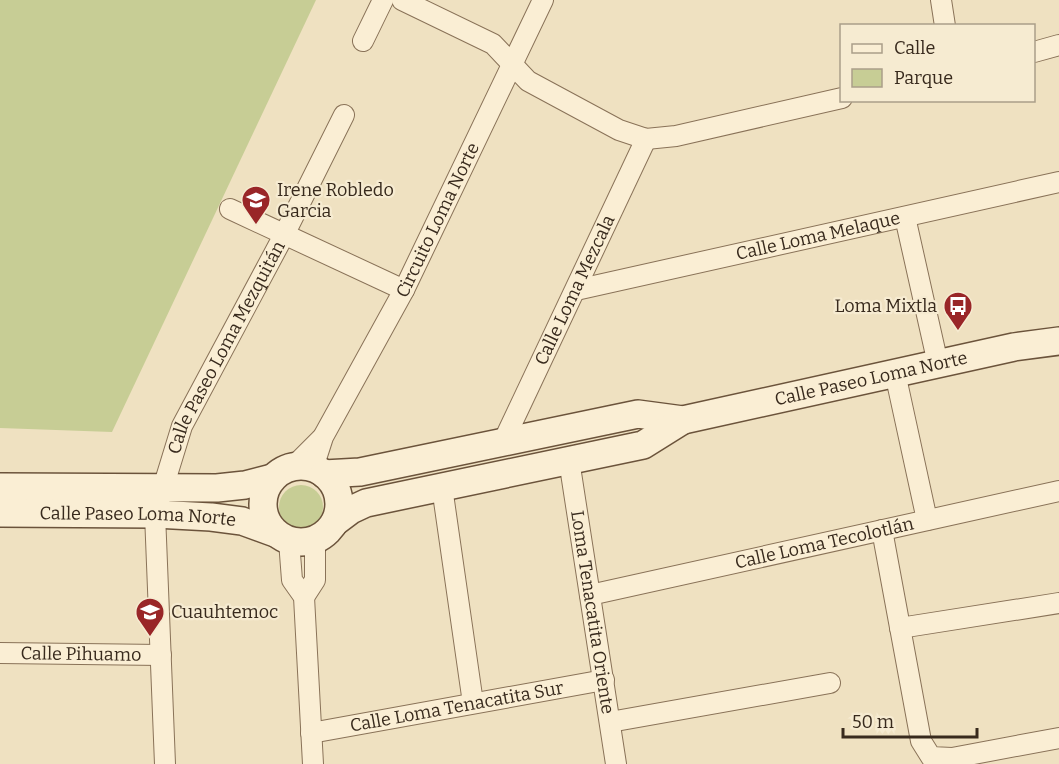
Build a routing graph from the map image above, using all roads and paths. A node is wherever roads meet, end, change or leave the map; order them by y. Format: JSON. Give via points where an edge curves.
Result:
{"nodes":[{"id":1,"x":383,"y":0,"type":"edge"},
{"id":2,"x":402,"y":0,"type":"edge"},
{"id":3,"x":543,"y":0,"type":"edge"},
{"id":4,"x":941,"y":0,"type":"edge"},
{"id":5,"x":945,"y":24,"type":"edge"},
{"id":6,"x":363,"y":41,"type":"dead end"},
{"id":7,"x":1059,"y":45,"type":"edge"},
{"id":8,"x":1035,"y":52,"type":"edge"},
{"id":9,"x":513,"y":65,"type":"junction"},
{"id":10,"x":840,"y":98,"type":"edge"},
{"id":11,"x":344,"y":115,"type":"dead end"},
{"id":12,"x":646,"y":139,"type":"junction"},
{"id":13,"x":1059,"y":183,"type":"edge"},
{"id":14,"x":230,"y":209,"type":"dead end"},
{"id":15,"x":905,"y":217,"type":"junction"},
{"id":16,"x":284,"y":235,"type":"junction"},
{"id":17,"x":404,"y":290,"type":"junction"},
{"id":18,"x":576,"y":290,"type":"junction"},
{"id":19,"x":1059,"y":341,"type":"edge"},
{"id":20,"x":938,"y":364,"type":"junction"},
{"id":21,"x":895,"y":373,"type":"junction"},
{"id":22,"x":683,"y":420,"type":"junction"},
{"id":23,"x":503,"y":442,"type":"junction"},
{"id":24,"x":569,"y":460,"type":"junction"},
{"id":25,"x":300,"y":472,"type":"junction"},
{"id":26,"x":0,"y":487,"type":"edge"},
{"id":27,"x":164,"y":487,"type":"junction"},
{"id":28,"x":442,"y":487,"type":"junction"},
{"id":29,"x":1059,"y":490,"type":"edge"},
{"id":30,"x":0,"y":513,"type":"edge"},
{"id":31,"x":155,"y":514,"type":"junction"},
{"id":32,"x":927,"y":520,"type":"junction"},
{"id":33,"x":882,"y":530,"type":"junction"},
{"id":34,"x":304,"y":534,"type":"junction"},
{"id":35,"x":590,"y":596,"type":"junction"},
{"id":36,"x":1059,"y":603,"type":"edge"},
{"id":37,"x":900,"y":628,"type":"junction"},
{"id":38,"x":0,"y":653,"type":"edge"},
{"id":39,"x":161,"y":655,"type":"junction"},
{"id":40,"x":604,"y":680,"type":"junction"},
{"id":41,"x":830,"y":683,"type":"dead end"},
{"id":42,"x":473,"y":703,"type":"junction"},
{"id":43,"x":610,"y":722,"type":"junction"},
{"id":44,"x":311,"y":733,"type":"junction"},
{"id":45,"x":1059,"y":738,"type":"edge"},
{"id":46,"x":165,"y":764,"type":"edge"},
{"id":47,"x":313,"y":764,"type":"edge"},
{"id":48,"x":616,"y":764,"type":"edge"}],
"edges":[{"from":1,"to":6,"type":"street"},
{"from":2,"to":9,"type":"street","via":[[493,44]]},
{"from":3,"to":9,"type":"street","name":"Circuito Loma Norte"},
{"from":4,"to":5,"type":"street"},
{"from":7,"to":8,"type":"street"},
{"from":9,"to":12,"type":"street","via":[[528,81],[619,130]]},
{"from":9,"to":17,"type":"street","name":"Circuito Loma Norte"},
{"from":10,"to":12,"type":"street"},
{"from":11,"to":16,"type":"street","name":"Calle Paseo Loma Mezquitán"},
{"from":12,"to":18,"type":"street","name":"Calle Loma Mezcala"},
{"from":13,"to":15,"type":"street","name":"Calle Loma Melaque"},
{"from":14,"to":16,"type":"street"},
{"from":15,"to":18,"type":"street","name":"Calle Loma Melaque"},
{"from":15,"to":20,"type":"street"},
{"from":16,"to":17,"type":"street"},
{"from":16,"to":27,"type":"street","name":"Calle Paseo Loma Mezquitán","via":[[182,426]]},
{"from":17,"to":25,"type":"street","name":"Circuito Loma Norte"},
{"from":18,"to":23,"type":"street","name":"Calle Loma Mezcala"},
{"from":19,"to":20,"type":"street","name":"Calle Paseo Loma Norte"},
{"from":20,"to":21,"type":"street","name":"Calle Paseo Loma Norte"},
{"from":21,"to":22,"type":"street","name":"Calle Paseo Loma Norte"},
{"from":21,"to":32,"type":"street"},
{"from":22,"to":23,"type":"street","name":"Calle Paseo Loma Norte","via":[[638,414]]},
{"from":22,"to":24,"type":"street","name":"Calle Paseo Loma Norte","via":[[642,445]]},
{"from":23,"to":25,"type":"street","name":"Calle Paseo Loma Norte","via":[[360,472]]},
{"from":24,"to":28,"type":"street","name":"Calle Paseo Loma Norte"},
{"from":24,"to":35,"type":"street","name":"Loma Tenacatita Oriente"},
{"from":25,"to":27,"type":"street","name":"Calle Paseo Loma Norte","via":[[245,485]]},
{"from":25,"to":34,"type":"street","via":[[333,483],[339,509]]},
{"from":25,"to":34,"type":"street","via":[[265,488],[262,512]]},
{"from":26,"to":27,"type":"street","name":"Calle Paseo Loma Norte"},
{"from":27,"to":31,"type":"street","name":"Calle Paseo Loma Mezquitán"},
{"from":28,"to":34,"type":"street","name":"Calle Paseo Loma Norte","via":[[366,503]]},
{"from":28,"to":42,"type":"street"},
{"from":29,"to":32,"type":"street","name":"Calle Loma Tecolotlán"},
{"from":30,"to":31,"type":"street","name":"Calle Paseo Loma Norte"},
{"from":31,"to":34,"type":"street","name":"Calle Paseo Loma Norte","via":[[242,521]]},
{"from":31,"to":39,"type":"street"},
{"from":32,"to":33,"type":"street","name":"Calle Loma Tecolotlán"},
{"from":33,"to":35,"type":"street","name":"Calle Loma Tecolotlán"},
{"from":33,"to":37,"type":"street"},
{"from":34,"to":44,"type":"street","via":[[292,580],[304,597]]},
{"from":35,"to":40,"type":"street","name":"Loma Tenacatita Oriente"},
{"from":36,"to":37,"type":"street"},
{"from":37,"to":45,"type":"street","via":[[921,741],[931,757],[952,758]]},
{"from":38,"to":39,"type":"street","name":"Calle Pihuamo"},
{"from":39,"to":46,"type":"street"},
{"from":40,"to":42,"type":"street","name":"Calle Loma Tenacatita Sur"},
{"from":40,"to":43,"type":"street","name":"Loma Tenacatita Oriente"},
{"from":41,"to":43,"type":"street"},
{"from":42,"to":44,"type":"street","name":"Calle Loma Tenacatita Sur"},
{"from":43,"to":48,"type":"street","name":"Loma Tenacatita Oriente"},
{"from":44,"to":47,"type":"street"}]}
